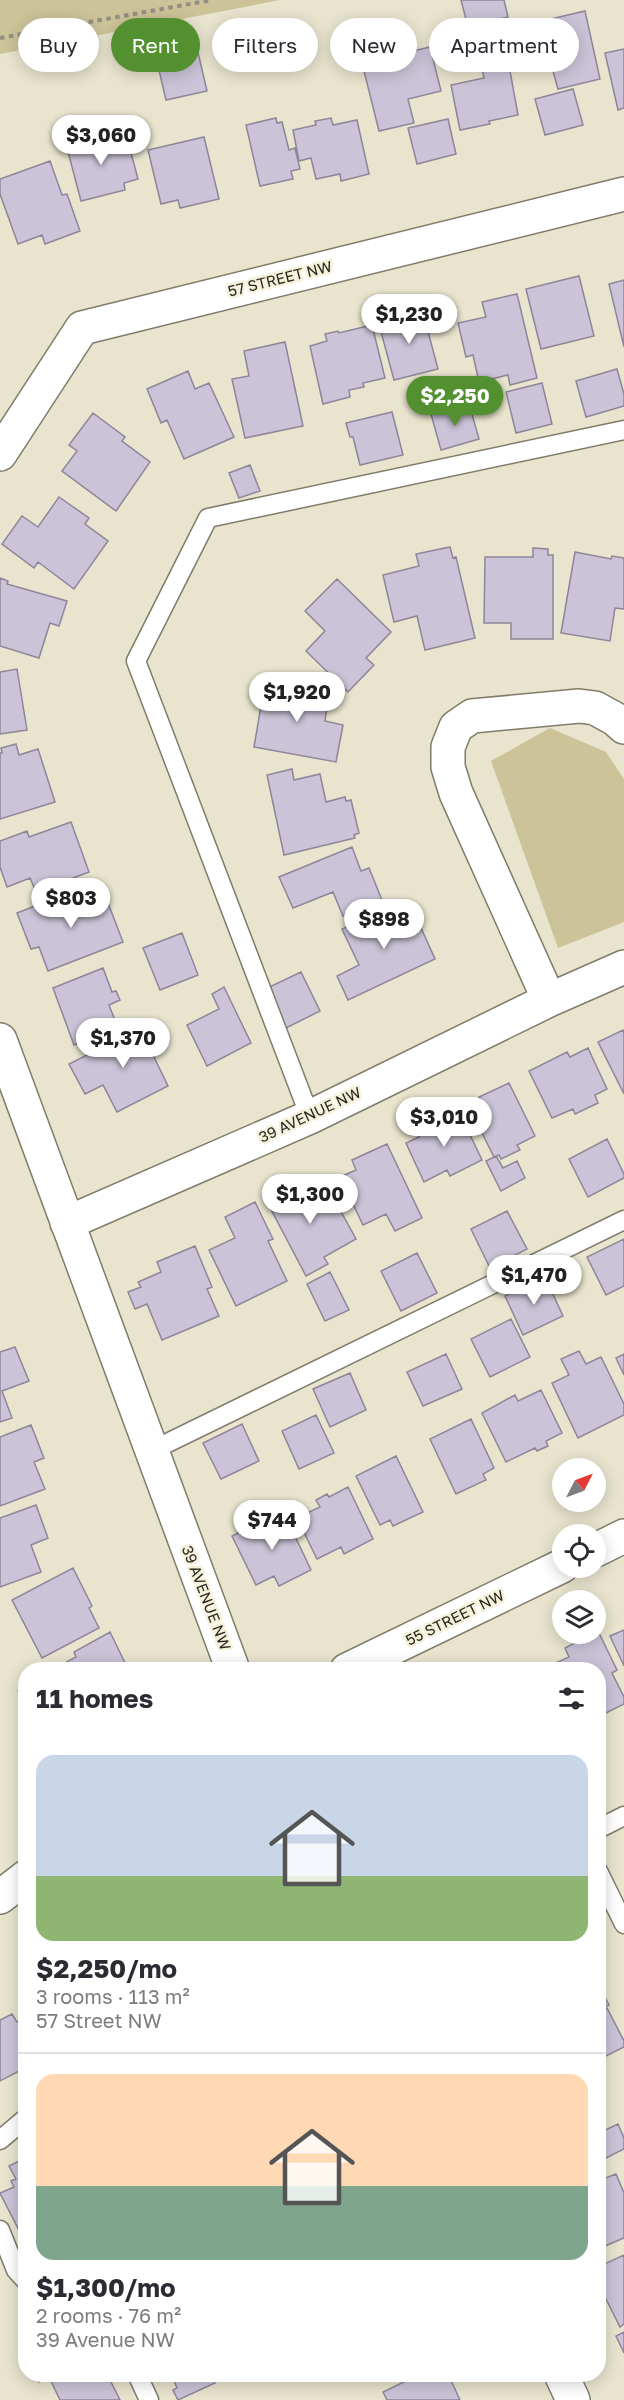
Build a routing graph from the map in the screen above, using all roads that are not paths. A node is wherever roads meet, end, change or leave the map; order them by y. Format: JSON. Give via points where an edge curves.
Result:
{"nodes":[{"id":1,"x":624,"y":194,"type":"edge"},
{"id":2,"x":624,"y":430,"type":"edge"},
{"id":3,"x":0,"y":454,"type":"edge"},
{"id":4,"x":624,"y":727,"type":"edge"},
{"id":5,"x":624,"y":967,"type":"edge"},
{"id":6,"x":549,"y":1000,"type":"junction"},
{"id":7,"x":0,"y":1040,"type":"edge"},
{"id":8,"x":310,"y":1117,"type":"junction"},
{"id":9,"x":624,"y":1220,"type":"edge"},
{"id":10,"x":67,"y":1223,"type":"junction"},
{"id":11,"x":152,"y":1451,"type":"junction"},
{"id":12,"x":624,"y":1536,"type":"edge"},
{"id":13,"x":606,"y":1545,"type":"edge"},
{"id":14,"x":552,"y":1571,"type":"edge"},
{"id":15,"x":230,"y":1662,"type":"edge"},
{"id":16,"x":364,"y":1662,"type":"edge"},
{"id":17,"x":624,"y":1816,"type":"edge"},
{"id":18,"x":606,"y":1825,"type":"edge"},
{"id":19,"x":18,"y":1883,"type":"edge"},
{"id":20,"x":606,"y":1887,"type":"edge"},
{"id":21,"x":0,"y":1897,"type":"edge"},
{"id":22,"x":624,"y":1924,"type":"edge"},
{"id":23,"x":18,"y":2125,"type":"edge"},
{"id":24,"x":0,"y":2140,"type":"edge"},
{"id":25,"x":0,"y":2230,"type":"edge"},
{"id":26,"x":18,"y":2272,"type":"edge"},
{"id":27,"x":141,"y":2382,"type":"edge"},
{"id":28,"x":565,"y":2382,"type":"edge"},
{"id":29,"x":149,"y":2400,"type":"edge"},
{"id":30,"x":573,"y":2400,"type":"edge"}],
"edges":[{"from":1,"to":3,"type":"street","name":"57 STREET NW","via":[[82,328]]},
{"from":2,"to":8,"type":"lane","via":[[208,518],[136,661]]},
{"from":4,"to":6,"type":"street","via":[[595,708],[579,705],[472,716],[456,727],[448,747],[448,767],[456,793]]},
{"from":5,"to":6,"type":"street","name":"39 AVENUE NW"},
{"from":6,"to":8,"type":"street","name":"39 AVENUE NW"},
{"from":7,"to":10,"type":"street","name":"39 AVENUE NW"},
{"from":8,"to":10,"type":"street","name":"39 AVENUE NW"},
{"from":9,"to":11,"type":"lane"},
{"from":10,"to":11,"type":"street","name":"39 AVENUE NW"},
{"from":11,"to":15,"type":"street","name":"39 AVENUE NW"},
{"from":12,"to":13,"type":"street"},
{"from":14,"to":16,"type":"street","name":"55 STREET NW"},
{"from":17,"to":18,"type":"lane"},
{"from":19,"to":21,"type":"street"},
{"from":20,"to":22,"type":"lane"},
{"from":23,"to":24,"type":"lane"},
{"from":25,"to":26,"type":"lane"},
{"from":27,"to":29,"type":"lane"},
{"from":28,"to":30,"type":"street"}]}
